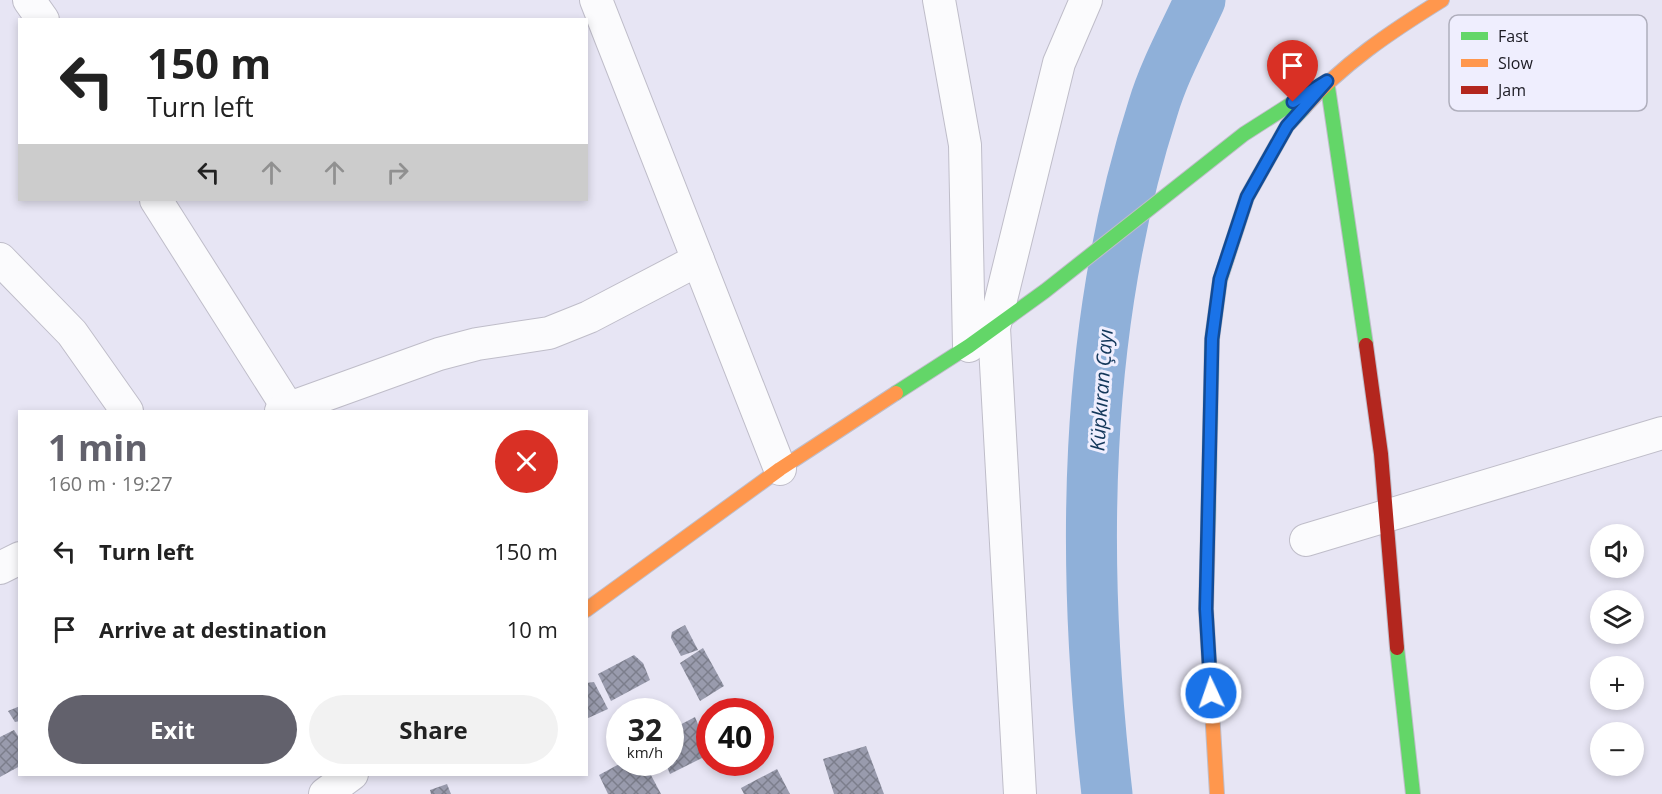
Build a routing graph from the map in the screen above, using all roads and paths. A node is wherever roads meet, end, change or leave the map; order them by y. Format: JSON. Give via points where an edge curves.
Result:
{"nodes":[{"id":1,"x":29,"y":0,"type":"edge"},
{"id":2,"x":596,"y":0,"type":"edge"},
{"id":3,"x":939,"y":0,"type":"edge"},
{"id":4,"x":1086,"y":0,"type":"edge"},
{"id":5,"x":1442,"y":0,"type":"edge"},
{"id":6,"x":42,"y":18,"type":"edge"},
{"id":7,"x":1327,"y":81,"type":"junction"},
{"id":8,"x":157,"y":201,"type":"edge"},
{"id":9,"x":0,"y":259,"type":"edge"},
{"id":10,"x":698,"y":260,"type":"junction"},
{"id":11,"x":994,"y":328,"type":"junction"},
{"id":12,"x":969,"y":345,"type":"junction"},
{"id":13,"x":126,"y":410,"type":"edge"},
{"id":14,"x":284,"y":410,"type":"edge"},
{"id":15,"x":1662,"y":433,"type":"edge"},
{"id":16,"x":780,"y":468,"type":"junction"},
{"id":17,"x":1386,"y":515,"type":"junction"},
{"id":18,"x":1306,"y":540,"type":"dead end"},
{"id":19,"x":18,"y":559,"type":"edge"},
{"id":20,"x":0,"y":568,"type":"edge"},
{"id":21,"x":588,"y":609,"type":"edge"},
{"id":22,"x":349,"y":776,"type":"edge"},
{"id":23,"x":325,"y":794,"type":"edge"},
{"id":24,"x":1020,"y":794,"type":"edge"},
{"id":25,"x":1217,"y":794,"type":"edge"},
{"id":26,"x":1413,"y":794,"type":"edge"}],
"edges":[{"from":1,"to":6,"type":"street"},
{"from":2,"to":10,"type":"street"},
{"from":3,"to":12,"type":"street","via":[[965,145]]},
{"from":4,"to":11,"type":"street","via":[[1059,63]]},
{"from":5,"to":7,"type":"street"},
{"from":7,"to":11,"type":"street","via":[[1244,134]]},
{"from":7,"to":17,"type":"street","via":[[1353,241]]},
{"from":7,"to":25,"type":"street","via":[[1287,126],[1247,197],[1220,279],[1212,339],[1206,609]]},
{"from":8,"to":14,"type":"street"},
{"from":9,"to":13,"type":"street","via":[[72,333]]},
{"from":10,"to":14,"type":"street","via":[[589,317],[549,333],[439,354]]},
{"from":10,"to":16,"type":"street"},
{"from":11,"to":12,"type":"street"},
{"from":11,"to":24,"type":"street"},
{"from":12,"to":16,"type":"street"},
{"from":15,"to":17,"type":"street"},
{"from":16,"to":21,"type":"street"},
{"from":17,"to":18,"type":"street"},
{"from":17,"to":26,"type":"street"},
{"from":19,"to":20,"type":"street"},
{"from":22,"to":23,"type":"street"}]}
